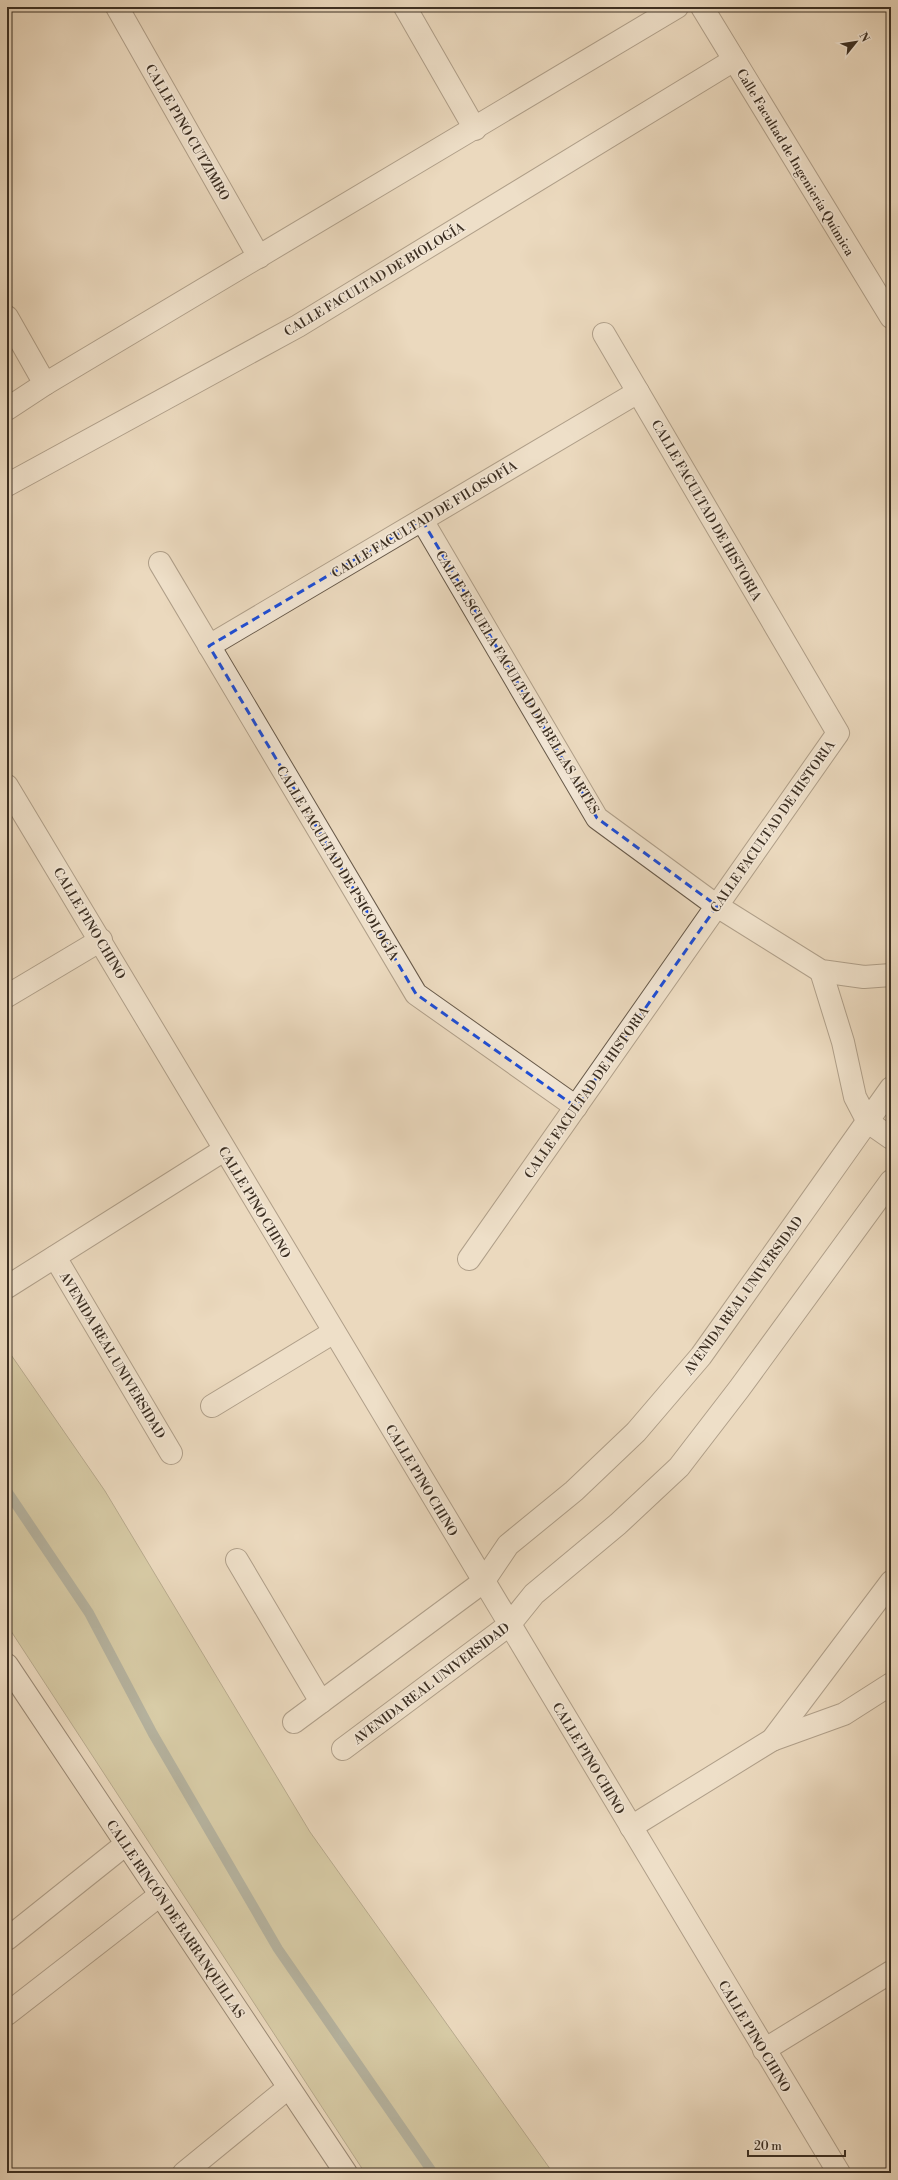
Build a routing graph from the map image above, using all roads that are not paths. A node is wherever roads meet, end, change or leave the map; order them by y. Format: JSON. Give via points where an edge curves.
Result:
{"nodes":[{"id":1,"x":117,"y":7,"type":"edge"},
{"id":2,"x":405,"y":7,"type":"edge"},
{"id":3,"x":677,"y":7,"type":"edge"},
{"id":4,"x":702,"y":7,"type":"edge"},
{"id":5,"x":734,"y":60,"type":"junction"},
{"id":6,"x":475,"y":129,"type":"junction"},
{"id":7,"x":259,"y":257,"type":"junction"},
{"id":8,"x":7,"y":317,"type":"edge"},
{"id":9,"x":891,"y":317,"type":"edge"},
{"id":10,"x":604,"y":334,"type":"dead end"},
{"id":11,"x":45,"y":384,"type":"junction"},
{"id":12,"x":638,"y":392,"type":"junction"},
{"id":13,"x":7,"y":409,"type":"edge"},
{"id":14,"x":7,"y":485,"type":"edge"},
{"id":15,"x":422,"y":520,"type":"junction"},
{"id":16,"x":160,"y":563,"type":"dead end"},
{"id":17,"x":209,"y":646,"type":"junction"},
{"id":18,"x":7,"y":786,"type":"edge"},
{"id":19,"x":717,"y":906,"type":"junction"},
{"id":20,"x":101,"y":940,"type":"junction"},
{"id":21,"x":821,"y":971,"type":"junction"},
{"id":22,"x":891,"y":975,"type":"edge"},
{"id":23,"x":7,"y":996,"type":"edge"},
{"id":24,"x":891,"y":1088,"type":"edge"},
{"id":25,"x":576,"y":1107,"type":"junction"},
{"id":26,"x":868,"y":1122,"type":"junction"},
{"id":27,"x":891,"y":1138,"type":"edge"},
{"id":28,"x":224,"y":1150,"type":"junction"},
{"id":29,"x":891,"y":1181,"type":"edge"},
{"id":30,"x":55,"y":1257,"type":"junction"},
{"id":31,"x":469,"y":1259,"type":"dead end"},
{"id":32,"x":7,"y":1287,"type":"edge"},
{"id":33,"x":334,"y":1332,"type":"junction"},
{"id":34,"x":212,"y":1406,"type":"dead end"},
{"id":35,"x":171,"y":1453,"type":"dead end"},
{"id":36,"x":237,"y":1560,"type":"dead end"},
{"id":37,"x":483,"y":1582,"type":"junction"},
{"id":38,"x":891,"y":1582,"type":"edge"},
{"id":39,"x":509,"y":1625,"type":"junction"},
{"id":40,"x":7,"y":1665,"type":"edge"},
{"id":41,"x":891,"y":1684,"type":"edge"},
{"id":42,"x":321,"y":1702,"type":"junction"},
{"id":43,"x":294,"y":1722,"type":"dead end"},
{"id":44,"x":772,"y":1740,"type":"junction"},
{"id":45,"x":343,"y":1749,"type":"dead end"},
{"id":46,"x":631,"y":1828,"type":"junction"},
{"id":47,"x":126,"y":1844,"type":"junction"},
{"id":48,"x":160,"y":1895,"type":"junction"},
{"id":49,"x":7,"y":1939,"type":"edge"},
{"id":50,"x":891,"y":1972,"type":"edge"},
{"id":51,"x":7,"y":2014,"type":"edge"},
{"id":52,"x":764,"y":2050,"type":"junction"},
{"id":53,"x":288,"y":2088,"type":"junction"},
{"id":54,"x":184,"y":2173,"type":"edge"},
{"id":55,"x":346,"y":2173,"type":"edge"},
{"id":56,"x":839,"y":2173,"type":"edge"}],
"edges":[{"from":1,"to":7,"type":"street","name":"CALLE PINO CUTZIMBO"},
{"from":2,"to":6,"type":"street"},
{"from":3,"to":6,"type":"street"},
{"from":4,"to":5,"type":"street","name":"Calle Facultad de Ingenierίa Quίmica"},
{"from":5,"to":9,"type":"street","name":"Calle Facultad de Ingenierίa Quίmica"},
{"from":5,"to":14,"type":"street","name":"CALLE FACULTAD DE BIOLOGÍA","via":[[298,326]]},
{"from":6,"to":7,"type":"street"},
{"from":7,"to":11,"type":"street"},
{"from":8,"to":11,"type":"street"},
{"from":10,"to":12,"type":"street","name":"CALLE FACULTAD DE HISTORIA"},
{"from":11,"to":13,"type":"street"},
{"from":12,"to":15,"type":"street","name":"CALLE FACULTAD DE FILOSOFÍA"},
{"from":12,"to":19,"type":"street","name":"CALLE FACULTAD DE HISTORIA","via":[[838,733]]},
{"from":15,"to":17,"type":"street","name":"CALLE FACULTAD DE FILOSOFÍA"},
{"from":15,"to":19,"type":"street","name":"CALLE ESCUELA FACULTAD DE BELLAS ARTES","via":[[597,818]]},
{"from":16,"to":17,"type":"street","name":"CALLE FACULTAD DE PSICOLOGÍA"},
{"from":17,"to":25,"type":"street","name":"CALLE FACULTAD DE PSICOLOGÍA","via":[[416,994]]},
{"from":18,"to":20,"type":"street","name":"CALLE PINO CHINO"},
{"from":19,"to":21,"type":"street","name":"CALLE ESCUELA FACULTAD DE BELLAS ARTES"},
{"from":19,"to":25,"type":"street","name":"CALLE FACULTAD DE HISTORIA"},
{"from":20,"to":23,"type":"street"},
{"from":20,"to":28,"type":"street","name":"CALLE PINO CHINO"},
{"from":21,"to":22,"type":"street","via":[[864,977]]},
{"from":21,"to":26,"type":"street","via":[[843,1042],[855,1097]]},
{"from":24,"to":26,"type":"street","name":"AVENIDA REAL UNIVERSIDAD"},
{"from":25,"to":31,"type":"street","name":"CALLE FACULTAD DE HISTORIA"},
{"from":26,"to":27,"type":"street"},
{"from":26,"to":37,"type":"street","name":"AVENIDA REAL UNIVERSIDAD","via":[[701,1356],[636,1432],[574,1491],[508,1545]]},
{"from":28,"to":30,"type":"street"},
{"from":28,"to":33,"type":"street","name":"CALLE PINO CHINO"},
{"from":29,"to":39,"type":"street","name":"AVENIDA REAL UNIVERSIDAD","via":[[679,1467],[618,1524],[534,1594]]},
{"from":30,"to":32,"type":"street"},
{"from":30,"to":35,"type":"street","name":"AVENIDA REAL UNIVERSIDAD"},
{"from":33,"to":34,"type":"street"},
{"from":33,"to":37,"type":"street","name":"CALLE PINO CHINO"},
{"from":36,"to":42,"type":"street"},
{"from":37,"to":39,"type":"street","name":"CALLE PINO CHINO"},
{"from":37,"to":42,"type":"street","name":"AVENIDA REAL UNIVERSIDAD"},
{"from":38,"to":44,"type":"street"},
{"from":39,"to":45,"type":"street","name":"AVENIDA REAL UNIVERSIDAD"},
{"from":39,"to":46,"type":"street","name":"CALLE PINO CHINO"},
{"from":40,"to":47,"type":"street","name":"CALLE RINCÓN DE BARRANQUILLAS"},
{"from":41,"to":44,"type":"street","via":[[844,1714]]},
{"from":42,"to":43,"type":"street","name":"AVENIDA REAL UNIVERSIDAD"},
{"from":44,"to":46,"type":"street"},
{"from":46,"to":52,"type":"street","name":"CALLE PINO CHINO"},
{"from":47,"to":48,"type":"street","name":"CALLE RINCÓN DE BARRANQUILLAS"},
{"from":47,"to":49,"type":"street"},
{"from":48,"to":51,"type":"street"},
{"from":48,"to":53,"type":"street","name":"CALLE RINCÓN DE BARRANQUILLAS"},
{"from":50,"to":52,"type":"street"},
{"from":52,"to":56,"type":"street","name":"CALLE PINO CHINO"},
{"from":53,"to":54,"type":"street"},
{"from":53,"to":55,"type":"street","name":"CALLE RINCÓN DE BARRANQUILLAS"}]}
